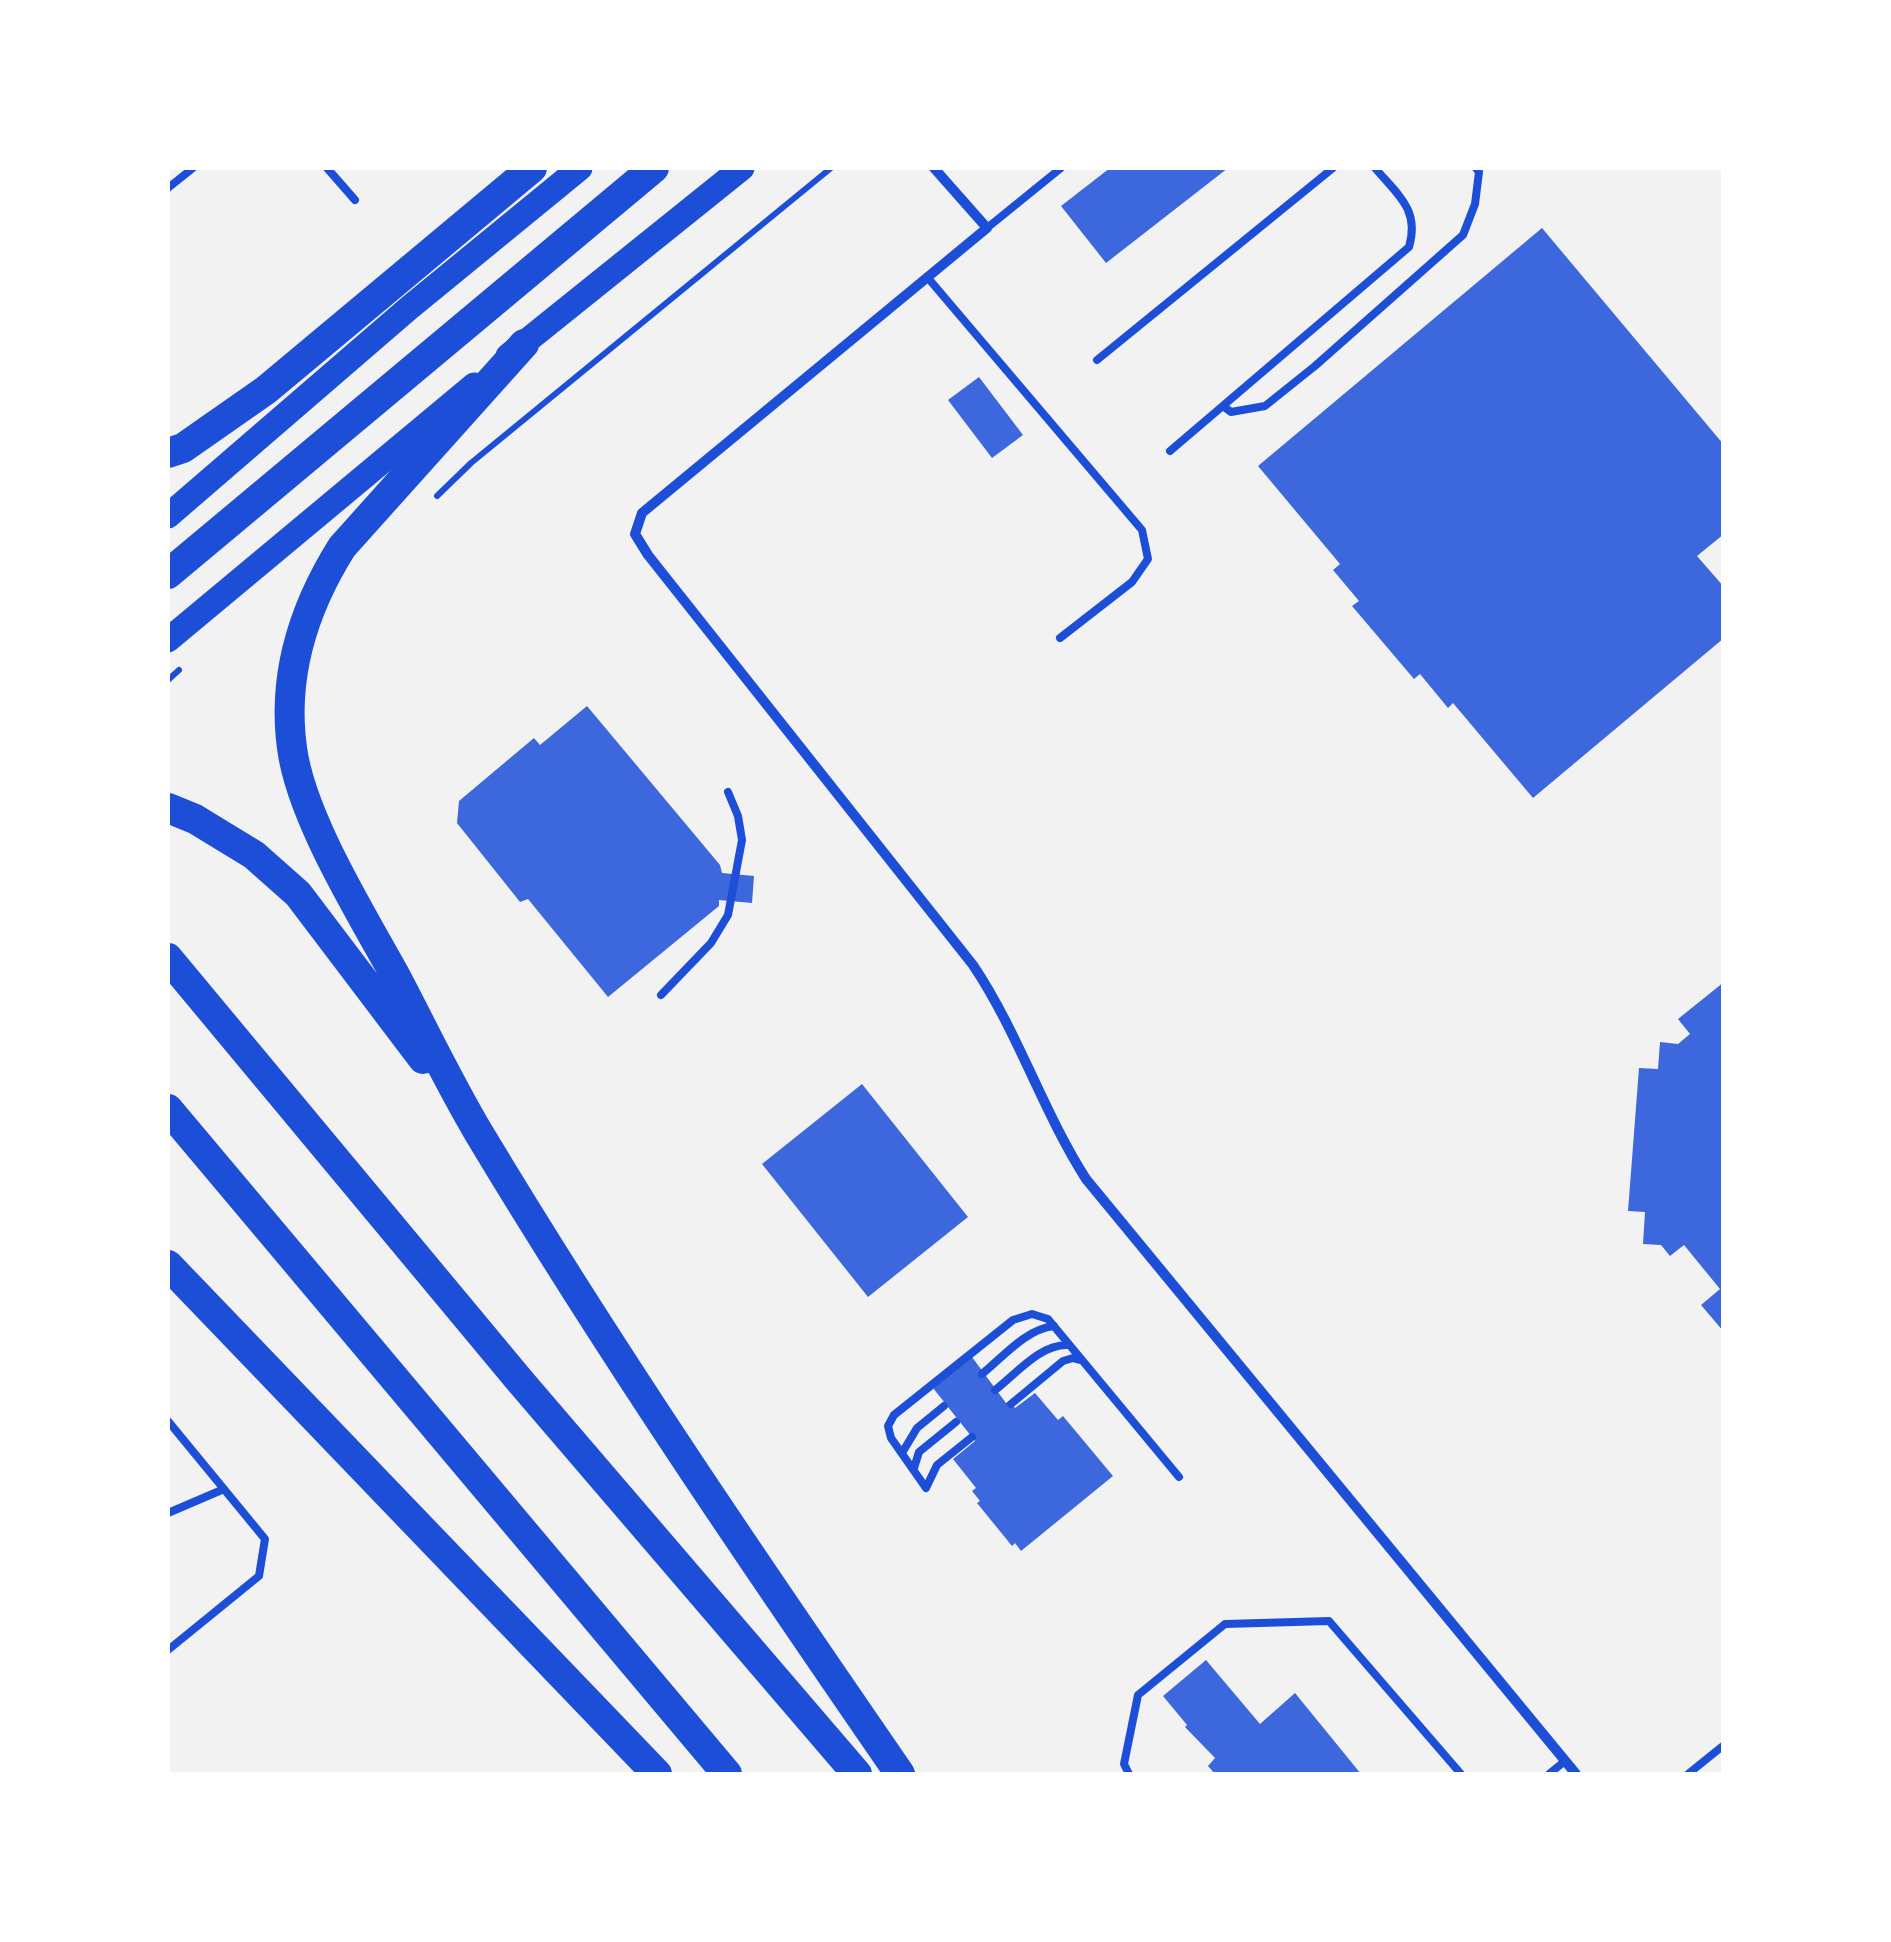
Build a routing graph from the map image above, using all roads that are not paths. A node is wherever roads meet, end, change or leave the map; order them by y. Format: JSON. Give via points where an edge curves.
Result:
{"nodes":[{"id":1,"x":193,"y":168,"type":"edge"},
{"id":2,"x":327,"y":168,"type":"edge"},
{"id":3,"x":532,"y":168,"type":"edge"},
{"id":4,"x":580,"y":168,"type":"edge"},
{"id":5,"x":654,"y":168,"type":"edge"},
{"id":6,"x":742,"y":168,"type":"edge"},
{"id":7,"x":934,"y":168,"type":"edge"},
{"id":8,"x":1060,"y":168,"type":"edge"},
{"id":9,"x":1333,"y":168,"type":"edge"},
{"id":10,"x":1376,"y":168,"type":"edge"},
{"id":11,"x":1476,"y":168,"type":"edge"},
{"id":12,"x":168,"y":188,"type":"edge"},
{"id":13,"x":355,"y":200,"type":"dead end"},
{"id":14,"x":987,"y":228,"type":"junction"},
{"id":15,"x":928,"y":278,"type":"junction"},
{"id":16,"x":524,"y":344,"type":"junction"},
{"id":17,"x":1096,"y":360,"type":"dead end"},
{"id":18,"x":1223,"y":406,"type":"junction"},
{"id":19,"x":1170,"y":450,"type":"dead end"},
{"id":20,"x":168,"y":452,"type":"edge"},
{"id":21,"x":168,"y":516,"type":"edge"},
{"id":22,"x":168,"y":574,"type":"edge"},
{"id":23,"x":1060,"y":638,"type":"dead end"},
{"id":24,"x":168,"y":640,"type":"edge"},
{"id":25,"x":728,"y":792,"type":"dead end"},
{"id":26,"x":168,"y":808,"type":"edge"},
{"id":27,"x":168,"y":958,"type":"edge"},
{"id":28,"x":661,"y":995,"type":"dead end"},
{"id":29,"x":168,"y":1109,"type":"edge"},
{"id":30,"x":479,"y":1133,"type":"junction"},
{"id":31,"x":168,"y":1265,"type":"edge"},
{"id":32,"x":1054,"y":1326,"type":"junction"},
{"id":33,"x":1069,"y":1345,"type":"junction"},
{"id":34,"x":1081,"y":1360,"type":"junction"},
{"id":35,"x":982,"y":1374,"type":"dead end"},
{"id":36,"x":995,"y":1390,"type":"dead end"},
{"id":37,"x":1011,"y":1404,"type":"dead end"},
{"id":38,"x":944,"y":1406,"type":"dead end"},
{"id":39,"x":168,"y":1420,"type":"edge"},
{"id":40,"x":956,"y":1422,"type":"dead end"},
{"id":41,"x":972,"y":1436,"type":"dead end"},
{"id":42,"x":902,"y":1453,"type":"junction"},
{"id":43,"x":913,"y":1469,"type":"junction"},
{"id":44,"x":1180,"y":1477,"type":"dead end"},
{"id":45,"x":224,"y":1489,"type":"junction"},
{"id":46,"x":168,"y":1512,"type":"edge"},
{"id":47,"x":168,"y":1650,"type":"edge"},
{"id":48,"x":1724,"y":1745,"type":"edge"},
{"id":49,"x":1565,"y":1762,"type":"junction"},
{"id":50,"x":657,"y":1774,"type":"edge"},
{"id":51,"x":727,"y":1774,"type":"edge"},
{"id":52,"x":857,"y":1774,"type":"edge"},
{"id":53,"x":900,"y":1774,"type":"edge"},
{"id":54,"x":1130,"y":1774,"type":"edge"},
{"id":55,"x":1461,"y":1774,"type":"edge"},
{"id":56,"x":1549,"y":1774,"type":"edge"},
{"id":57,"x":1576,"y":1774,"type":"edge"},
{"id":58,"x":1688,"y":1774,"type":"edge"}],
"edges":[{"from":1,"to":12,"type":"lane"},
{"from":2,"to":13,"type":"lane"},
{"from":3,"to":20,"type":"highway","via":[[266,390],[184,448]]},
{"from":4,"to":21,"type":"main road"},
{"from":5,"to":22,"type":"highway"},
{"from":6,"to":16,"type":"main road"},
{"from":7,"to":14,"type":"street"},
{"from":8,"to":14,"type":"lane"},
{"from":9,"to":17,"type":"lane"},
{"from":10,"to":18,"type":"lane","via":[[1408,206],[1415,227],[1409,247]]},
{"from":11,"to":18,"type":"lane","via":[[1475,204],[1463,235],[1265,406],[1231,412]]},
{"from":14,"to":15,"type":"street"},
{"from":15,"to":23,"type":"lane","via":[[1142,530],[1148,559],[1132,582]]},
{"from":15,"to":49,"type":"street","via":[[642,514],[635,534],[973,964],[1086,1179]]},
{"from":16,"to":24,"type":"main road"},
{"from":16,"to":30,"type":"highway","via":[[342,548],[305,620],[289,699],[303,794]]},
{"from":18,"to":19,"type":"lane"},
{"from":25,"to":28,"type":"lane","via":[[742,840],[728,915],[712,943]]},
{"from":26,"to":30,"type":"highway","via":[[254,856],[298,894]]},
{"from":27,"to":52,"type":"highway"},
{"from":29,"to":51,"type":"highway"},
{"from":30,"to":53,"type":"highway","via":[[738,1539]]},
{"from":31,"to":50,"type":"highway"},
{"from":32,"to":33,"type":"lane"},
{"from":32,"to":35,"type":"lane","via":[[1030,1334]]},
{"from":32,"to":42,"type":"lane","via":[[1041,1316],[1013,1320],[894,1415],[888,1426]]},
{"from":33,"to":34,"type":"lane"},
{"from":33,"to":36,"type":"lane","via":[[1046,1349]]},
{"from":34,"to":37,"type":"lane","via":[[1063,1361]]},
{"from":34,"to":44,"type":"lane"},
{"from":38,"to":42,"type":"lane","via":[[917,1428]]},
{"from":39,"to":45,"type":"lane"},
{"from":40,"to":43,"type":"lane","via":[[919,1452]]},
{"from":41,"to":43,"type":"lane","via":[[938,1465],[926,1488]]},
{"from":42,"to":43,"type":"lane"},
{"from":45,"to":46,"type":"lane"},
{"from":45,"to":47,"type":"lane","via":[[264,1539],[259,1576]]},
{"from":48,"to":58,"type":"lane"},
{"from":49,"to":56,"type":"lane"},
{"from":49,"to":57,"type":"street"},
{"from":54,"to":55,"type":"lane","via":[[1124,1764],[1138,1695],[1225,1624],[1330,1621]]}]}
